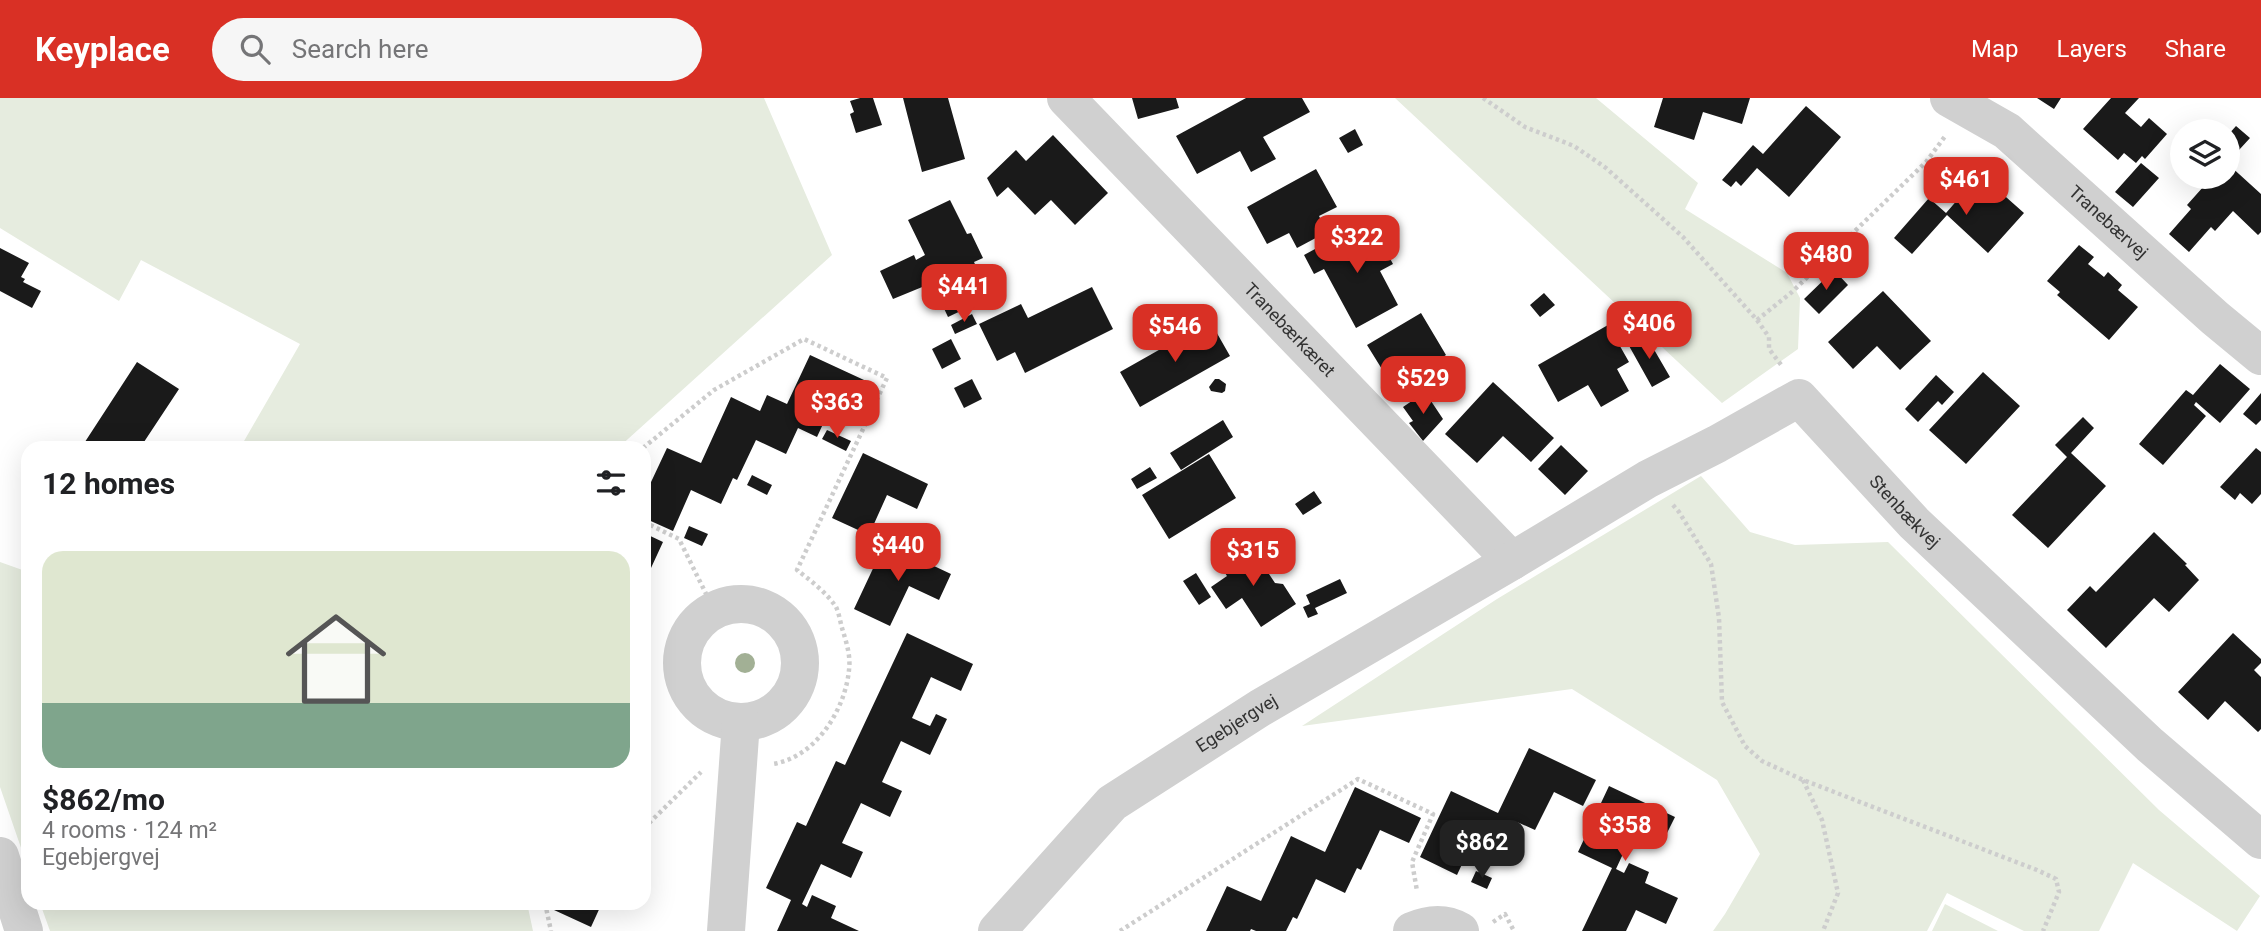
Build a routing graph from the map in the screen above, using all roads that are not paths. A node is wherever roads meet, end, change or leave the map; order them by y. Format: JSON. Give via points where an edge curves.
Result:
{"nodes":[{"id":1,"x":1066,"y":98,"type":"edge"},
{"id":2,"x":1956,"y":101,"type":"edge"},
{"id":3,"x":2261,"y":356,"type":"edge"},
{"id":4,"x":1512,"y":561,"type":"junction"},
{"id":5,"x":741,"y":722,"type":"junction"},
{"id":6,"x":2261,"y":840,"type":"edge"},
{"id":7,"x":0,"y":856,"type":"edge"},
{"id":8,"x":24,"y":931,"type":"edge"},
{"id":9,"x":726,"y":931,"type":"edge"},
{"id":10,"x":997,"y":931,"type":"edge"}],
"edges":[{"from":1,"to":4,"type":"street","name":"Tranebærkæret"},
{"from":2,"to":3,"type":"street","name":"Tranebærvej","via":[[2007,131]]},
{"from":4,"to":6,"type":"street","name":"Stenbækvej","via":[[1648,479],[1799,398],[1914,523],[2150,745]]},
{"from":4,"to":10,"type":"street","name":"Egebjergvej","via":[[1260,708],[1112,803]]},
{"from":5,"to":5,"type":"street","via":[[770,714],[787,699],[800,663],[798,647],[782,621],[770,611],[741,604],[714,610],[699,621],[690,633],[681,663],[689,692],[699,705],[725,720]]},
{"from":5,"to":9,"type":"street","via":[[722,767]]},
{"from":7,"to":8,"type":"street"}]}
